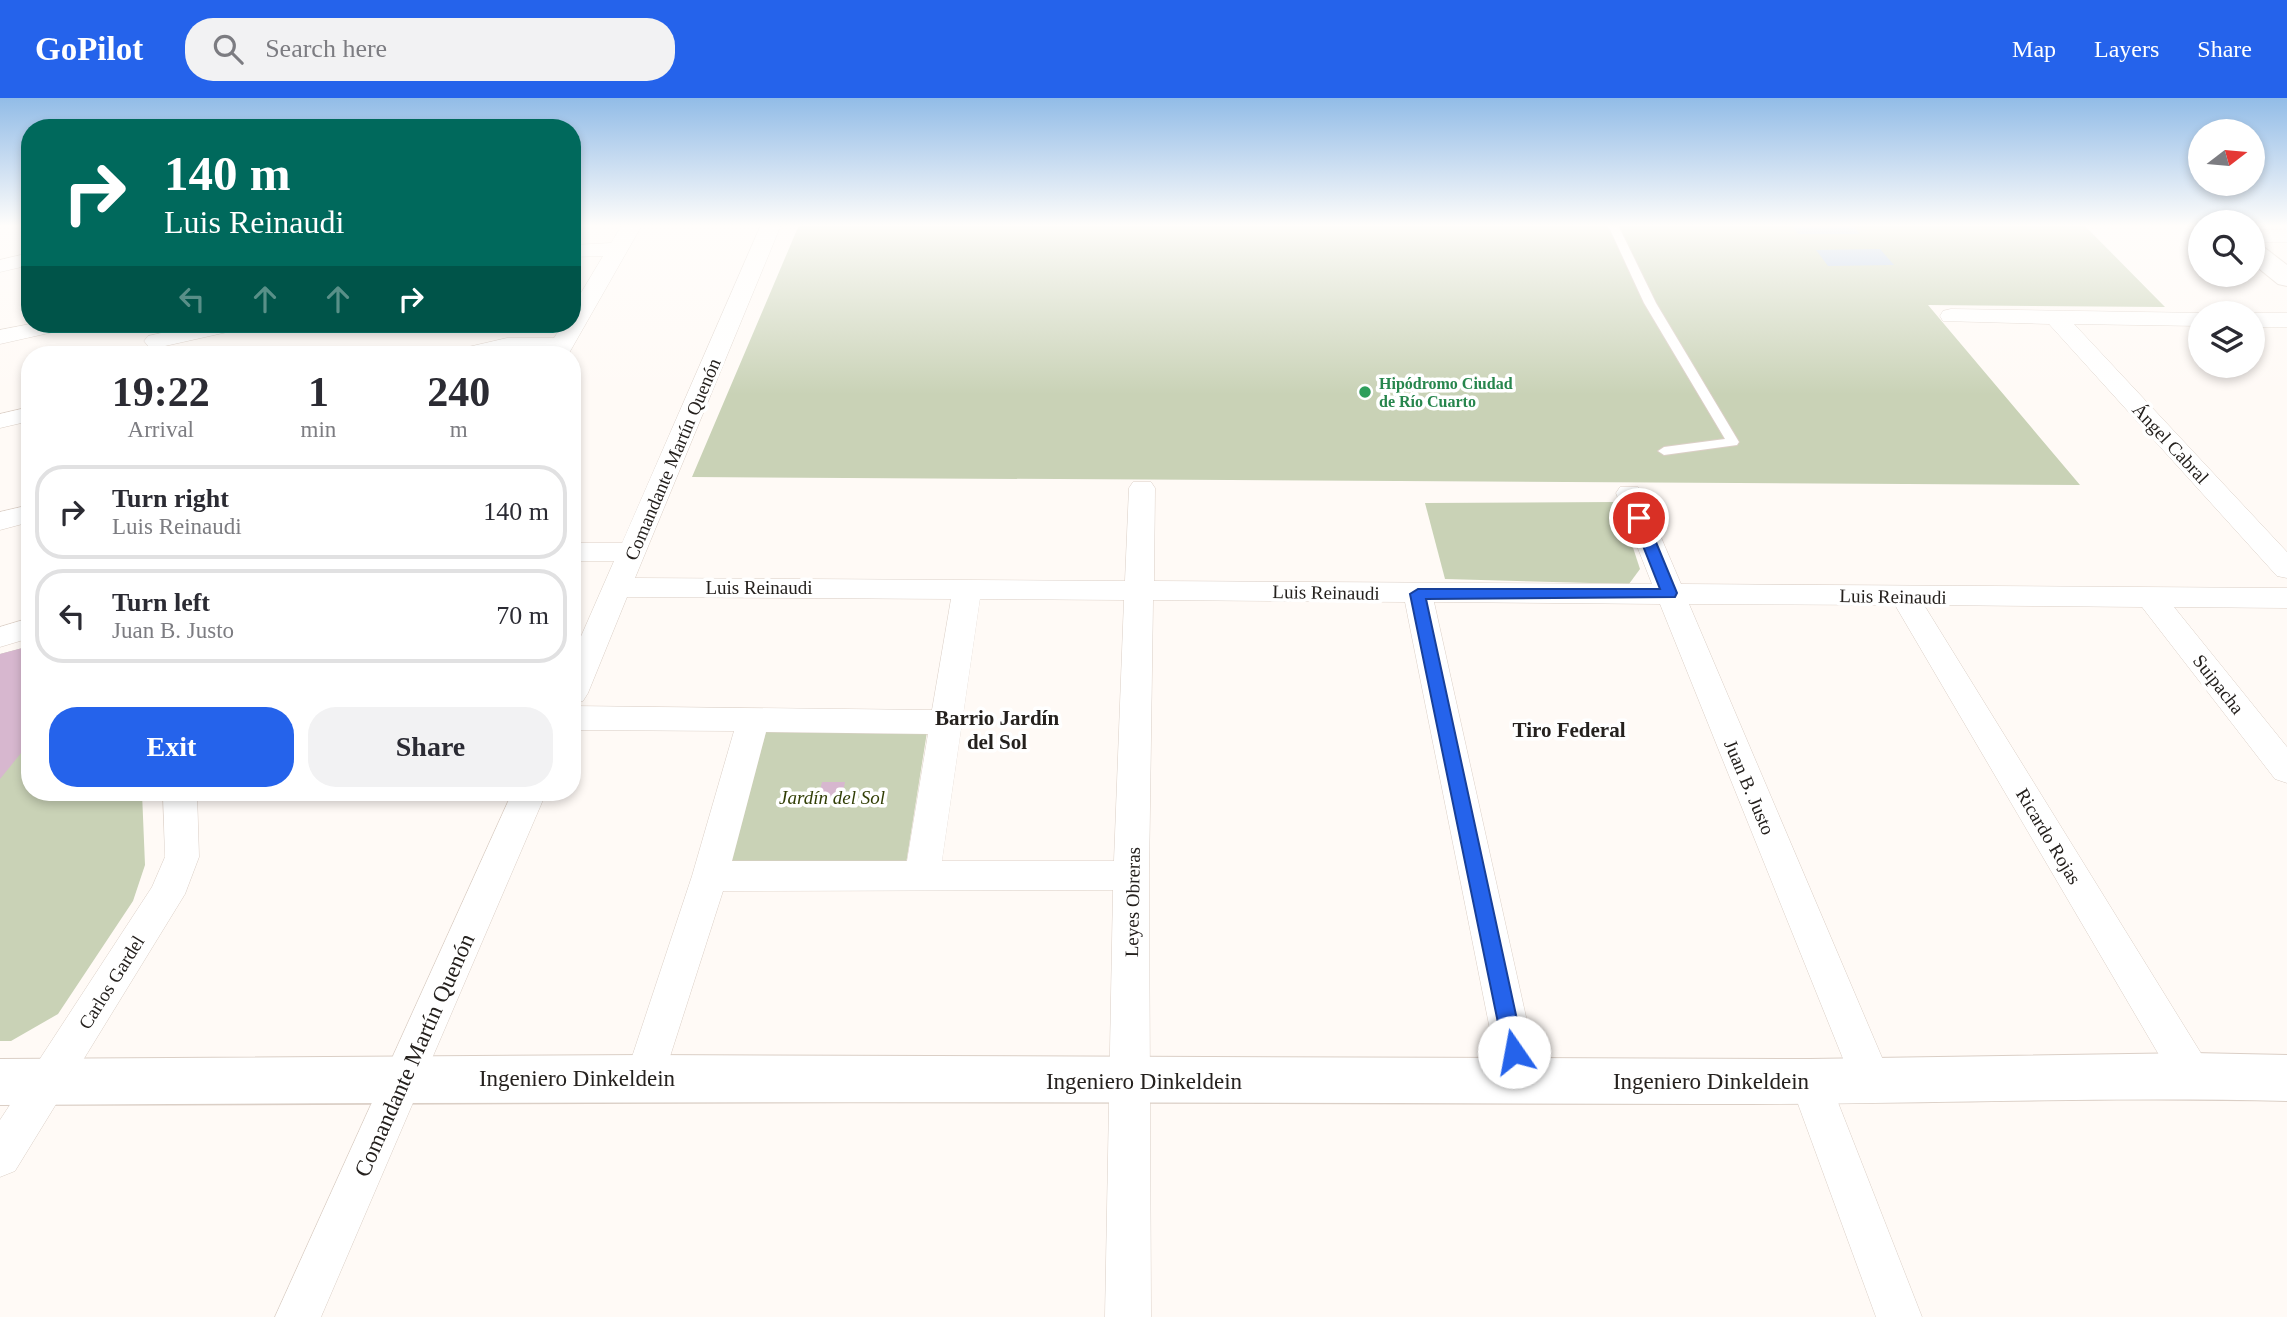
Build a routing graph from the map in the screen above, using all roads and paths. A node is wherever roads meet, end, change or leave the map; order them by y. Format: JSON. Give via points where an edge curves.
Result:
{"nodes":[{"id":1,"x":599,"y":282,"type":"edge"},
{"id":2,"x":747,"y":282,"type":"edge"},
{"id":3,"x":1640,"y":282,"type":"edge"},
{"id":4,"x":581,"y":312,"type":"edge"},
{"id":5,"x":1951,"y":316,"type":"dead end"},
{"id":6,"x":2056,"y":318,"type":"junction"},
{"id":7,"x":2188,"y":319,"type":"edge"},
{"id":8,"x":2265,"y":320,"type":"edge"},
{"id":9,"x":2287,"y":320,"type":"edge"},
{"id":10,"x":21,"y":332,"type":"edge"},
{"id":11,"x":189,"y":333,"type":"edge"},
{"id":12,"x":0,"y":337,"type":"edge"},
{"id":13,"x":155,"y":340,"type":"edge"},
{"id":14,"x":21,"y":416,"type":"edge"},
{"id":15,"x":0,"y":421,"type":"edge"},
{"id":16,"x":1664,"y":452,"type":"dead end"},
{"id":17,"x":1142,"y":488,"type":"dead end"},
{"id":18,"x":1629,"y":493,"type":"dead end"},
{"id":19,"x":21,"y":515,"type":"edge"},
{"id":20,"x":0,"y":521,"type":"edge"},
{"id":21,"x":581,"y":552,"type":"edge"},
{"id":22,"x":633,"y":552,"type":"junction"},
{"id":23,"x":2287,"y":569,"type":"edge"},
{"id":24,"x":617,"y":587,"type":"junction"},
{"id":25,"x":967,"y":588,"type":"junction"},
{"id":26,"x":1140,"y":588,"type":"junction"},
{"id":27,"x":1670,"y":593,"type":"junction"},
{"id":28,"x":1418,"y":594,"type":"junction"},
{"id":29,"x":1904,"y":596,"type":"junction"},
{"id":30,"x":2151,"y":598,"type":"junction"},
{"id":31,"x":2287,"y":598,"type":"edge"},
{"id":32,"x":21,"y":630,"type":"edge"},
{"id":33,"x":0,"y":636,"type":"edge"},
{"id":34,"x":581,"y":672,"type":"edge"},
{"id":35,"x":581,"y":718,"type":"edge"},
{"id":36,"x":753,"y":721,"type":"junction"},
{"id":37,"x":944,"y":722,"type":"junction"},
{"id":38,"x":2287,"y":769,"type":"edge"},
{"id":39,"x":185,"y":801,"type":"edge"},
{"id":40,"x":526,"y":801,"type":"edge"},
{"id":41,"x":1131,"y":875,"type":"junction"},
{"id":42,"x":710,"y":876,"type":"junction"},
{"id":43,"x":922,"y":876,"type":"junction"},
{"id":44,"x":2193,"y":1076,"type":"junction"},
{"id":45,"x":645,"y":1078,"type":"junction"},
{"id":46,"x":2287,"y":1078,"type":"edge"},
{"id":47,"x":405,"y":1079,"type":"junction"},
{"id":48,"x":1520,"y":1080,"type":"junction"},
{"id":49,"x":1130,"y":1081,"type":"junction"},
{"id":50,"x":1872,"y":1081,"type":"junction"},
{"id":51,"x":0,"y":1082,"type":"edge"},
{"id":52,"x":48,"y":1082,"type":"junction"},
{"id":53,"x":1810,"y":1082,"type":"junction"},
{"id":54,"x":0,"y":1157,"type":"edge"},
{"id":55,"x":298,"y":1317,"type":"edge"},
{"id":56,"x":1128,"y":1317,"type":"edge"},
{"id":57,"x":1899,"y":1317,"type":"edge"}],
"edges":[{"from":1,"to":4,"type":"street"},
{"from":2,"to":22,"type":"street","name":"Comandante Martín Quenón"},
{"from":3,"to":16,"type":"lane","via":[[1733,442]]},
{"from":5,"to":6,"type":"street"},
{"from":6,"to":7,"type":"street"},
{"from":6,"to":23,"type":"street","name":"Ángel Cabral"},
{"from":8,"to":9,"type":"street"},
{"from":10,"to":12,"type":"street"},
{"from":11,"to":13,"type":"street"},
{"from":14,"to":15,"type":"street"},
{"from":17,"to":26,"type":"street","name":"Leyes Obreras"},
{"from":18,"to":27,"type":"street","name":"Juan B. Justo"},
{"from":19,"to":20,"type":"street"},
{"from":21,"to":22,"type":"street"},
{"from":22,"to":24,"type":"street","name":"Comandante Martín Quenón"},
{"from":24,"to":25,"type":"street","name":"Luis Reinaudi"},
{"from":24,"to":34,"type":"street","name":"Comandante Martín Quenón"},
{"from":25,"to":26,"type":"street","name":"Luis Reinaudi"},
{"from":25,"to":37,"type":"street"},
{"from":26,"to":28,"type":"street","name":"Luis Reinaudi"},
{"from":26,"to":41,"type":"street","name":"Leyes Obreras"},
{"from":27,"to":28,"type":"street","name":"Luis Reinaudi"},
{"from":27,"to":29,"type":"street","name":"Luis Reinaudi"},
{"from":27,"to":50,"type":"street","name":"Juan B. Justo"},
{"from":28,"to":48,"type":"street"},
{"from":29,"to":30,"type":"street","name":"Luis Reinaudi"},
{"from":29,"to":44,"type":"street","name":"Ricardo Rojas"},
{"from":30,"to":31,"type":"street","name":"Luis Reinaudi"},
{"from":30,"to":38,"type":"street","name":"Suipacha"},
{"from":32,"to":33,"type":"street"},
{"from":35,"to":36,"type":"street"},
{"from":36,"to":37,"type":"street"},
{"from":36,"to":42,"type":"street"},
{"from":37,"to":43,"type":"street"},
{"from":39,"to":52,"type":"street","name":"Carlos Gardel","via":[[182,857],[167,894]]},
{"from":40,"to":47,"type":"street","name":"Comandante Martín Quenón"},
{"from":41,"to":43,"type":"street"},
{"from":41,"to":49,"type":"street","name":"Leyes Obreras"},
{"from":42,"to":43,"type":"street"},
{"from":42,"to":45,"type":"street"},
{"from":44,"to":46,"type":"main road","name":"Ingeniero Dinkeldein"},
{"from":44,"to":50,"type":"main road","name":"Ingeniero Dinkeldein"},
{"from":45,"to":47,"type":"main road","name":"Ingeniero Dinkeldein"},
{"from":45,"to":49,"type":"main road","name":"Ingeniero Dinkeldein"},
{"from":47,"to":52,"type":"main road","name":"Ingeniero Dinkeldein"},
{"from":47,"to":55,"type":"street","name":"Comandante Martín Quenón"},
{"from":48,"to":49,"type":"main road","name":"Ingeniero Dinkeldein"},
{"from":48,"to":53,"type":"main road","name":"Ingeniero Dinkeldein"},
{"from":49,"to":56,"type":"street","name":"Leyes Obreras"},
{"from":50,"to":53,"type":"main road","name":"Ingeniero Dinkeldein"},
{"from":51,"to":52,"type":"main road","name":"Ingeniero Dinkeldein"},
{"from":52,"to":54,"type":"street","name":"Carlos Gardel"},
{"from":53,"to":57,"type":"street"}]}
